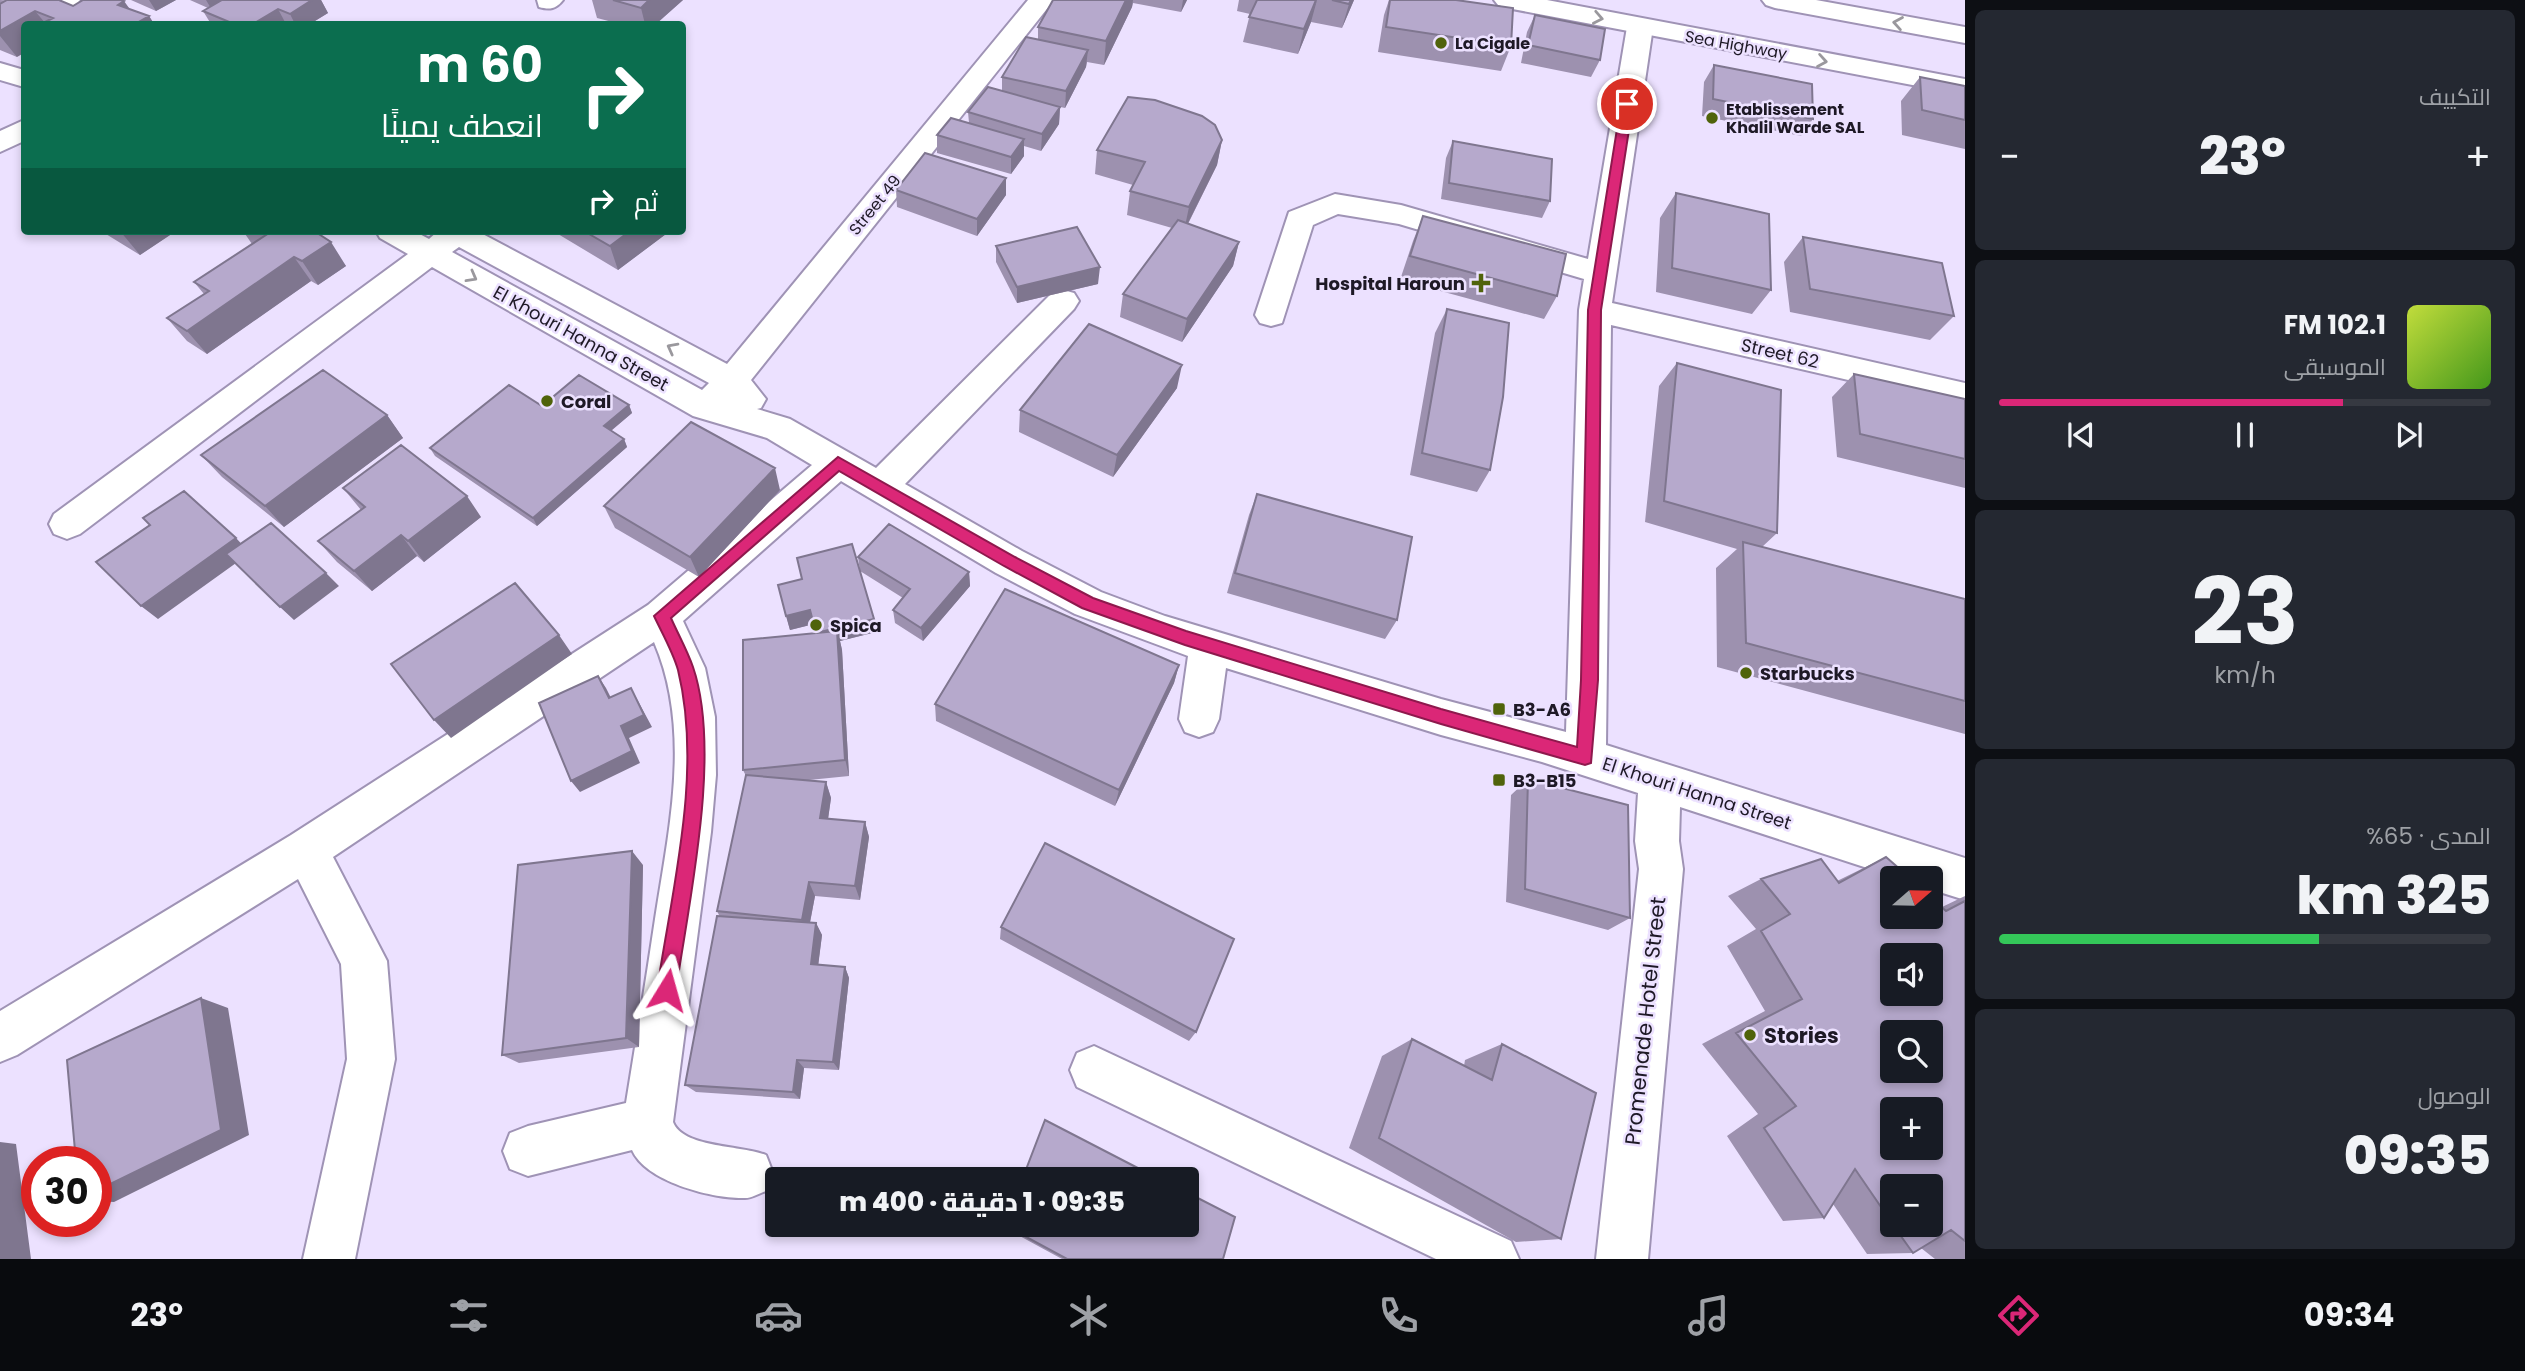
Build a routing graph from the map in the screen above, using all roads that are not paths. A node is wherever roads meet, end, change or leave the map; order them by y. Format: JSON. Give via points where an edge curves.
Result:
{"nodes":[{"id":1,"x":67,"y":0,"type":"edge"},
{"id":2,"x":1041,"y":0,"type":"edge"},
{"id":3,"x":1507,"y":0,"type":"edge"},
{"id":4,"x":1775,"y":0,"type":"edge"},
{"id":5,"x":29,"y":21,"type":"edge"},
{"id":6,"x":21,"y":25,"type":"edge"},
{"id":7,"x":1640,"y":27,"type":"junction"},
{"id":8,"x":1965,"y":35,"type":"edge"},
{"id":9,"x":0,"y":37,"type":"edge"},
{"id":10,"x":0,"y":57,"type":"edge"},
{"id":11,"x":21,"y":63,"type":"edge"},
{"id":12,"x":0,"y":71,"type":"edge"},
{"id":13,"x":21,"y":78,"type":"edge"},
{"id":14,"x":1965,"y":87,"type":"edge"},
{"id":15,"x":21,"y":132,"type":"edge"},
{"id":16,"x":0,"y":143,"type":"edge"},
{"id":17,"x":398,"y":235,"type":"edge"},
{"id":18,"x":451,"y":235,"type":"edge"},
{"id":19,"x":461,"y":235,"type":"edge"},
{"id":20,"x":429,"y":254,"type":"junction"},
{"id":21,"x":1601,"y":273,"type":"junction"},
{"id":22,"x":1063,"y":301,"type":"dead end"},
{"id":23,"x":1595,"y":310,"type":"junction"},
{"id":24,"x":1271,"y":315,"type":"dead end"},
{"id":25,"x":732,"y":381,"type":"junction"},
{"id":26,"x":1965,"y":395,"type":"edge"},
{"id":27,"x":705,"y":407,"type":"junction"},
{"id":28,"x":778,"y":428,"type":"junction"},
{"id":29,"x":838,"y":463,"type":"junction"},
{"id":30,"x":880,"y":487,"type":"junction"},
{"id":31,"x":67,"y":524,"type":"dead end"},
{"id":32,"x":662,"y":616,"type":"junction"},
{"id":33,"x":1209,"y":646,"type":"junction"},
{"id":34,"x":1199,"y":719,"type":"dead end"},
{"id":35,"x":1585,"y":757,"type":"junction"},
{"id":36,"x":1660,"y":783,"type":"junction"},
{"id":37,"x":306,"y":850,"type":"junction"},
{"id":38,"x":1965,"y":879,"type":"edge"},
{"id":39,"x":0,"y":1038,"type":"edge"},
{"id":40,"x":1094,"y":1070,"type":"dead end"},
{"id":41,"x":648,"y":1122,"type":"junction"},
{"id":42,"x":528,"y":1151,"type":"dead end"},
{"id":43,"x":748,"y":1172,"type":"dead end"},
{"id":44,"x":1629,"y":1256,"type":"edge"},
{"id":45,"x":329,"y":1259,"type":"edge"},
{"id":46,"x":1493,"y":1259,"type":"edge"}],
"edges":[{"from":1,"to":5,"type":"main road"},
{"from":2,"to":25,"type":"main road","name":"Street 49"},
{"from":3,"to":7,"type":"main road","name":"Sea Highway","one_way":true},
{"from":8,"to":4,"type":"main road","one_way":true},
{"from":6,"to":9,"type":"main road"},
{"from":7,"to":14,"type":"main road","name":"Sea Highway","one_way":true},
{"from":7,"to":21,"type":"main road"},
{"from":10,"to":11,"type":"main road"},
{"from":12,"to":13,"type":"main road"},
{"from":15,"to":16,"type":"main road"},
{"from":17,"to":20,"type":"main road","name":"El Khouri Hanna Street"},
{"from":18,"to":20,"type":"main road"},
{"from":25,"to":19,"type":"main road","name":"El Khouri Hanna Street","one_way":true},
{"from":20,"to":27,"type":"main road","name":"El Khouri Hanna Street","one_way":true},
{"from":20,"to":31,"type":"main road"},
{"from":21,"to":23,"type":"main road"},
{"from":21,"to":24,"type":"main road","via":[[1401,215],[1335,204],[1300,219]]},
{"from":22,"to":30,"type":"main road"},
{"from":23,"to":26,"type":"main road","name":"Street 62"},
{"from":23,"to":35,"type":"main road"},
{"from":25,"to":27,"type":"main road","name":"Street 49"},
{"from":25,"to":28,"type":"main road","name":"El Khouri Hanna Street"},
{"from":27,"to":28,"type":"main road","name":"El Khouri Hanna Street"},
{"from":28,"to":29,"type":"main road","name":"El Khouri Hanna Street"},
{"from":29,"to":30,"type":"main road","name":"El Khouri Hanna Street"},
{"from":29,"to":32,"type":"main road"},
{"from":30,"to":33,"type":"main road","name":"El Khouri Hanna Street","via":[[1088,603]]},
{"from":32,"to":37,"type":"main road"},
{"from":32,"to":41,"type":"main road","via":[[685,668],[695,717],[695,775]]},
{"from":33,"to":34,"type":"main road"},
{"from":33,"to":35,"type":"main road","name":"El Khouri Hanna Street"},
{"from":35,"to":36,"type":"main road","name":"El Khouri Hanna Street"},
{"from":36,"to":38,"type":"main road","name":"El Khouri Hanna Street"},
{"from":36,"to":44,"type":"main road","name":"Promenade Hotel Street","via":[[1657,841],[1661,869]]},
{"from":37,"to":39,"type":"main road"},
{"from":37,"to":45,"type":"main road","via":[[364,961],[371,1059]]},
{"from":40,"to":46,"type":"main road"},
{"from":41,"to":42,"type":"main road"},
{"from":41,"to":43,"type":"main road","via":[[653,1140],[680,1159],[715,1170]]}]}
